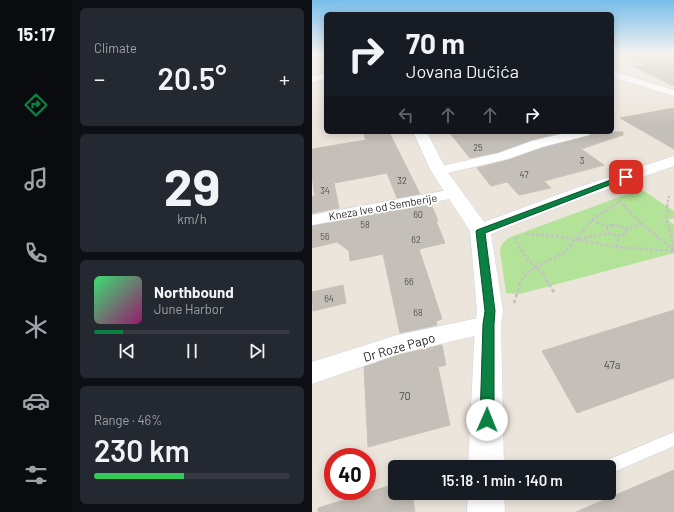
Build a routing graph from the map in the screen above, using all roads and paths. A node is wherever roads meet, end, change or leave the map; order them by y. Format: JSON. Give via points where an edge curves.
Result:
{"nodes":[{"id":1,"x":625,"y":78,"type":"edge"},
{"id":2,"x":674,"y":93,"type":"edge"},
{"id":3,"x":421,"y":134,"type":"edge"},
{"id":4,"x":577,"y":134,"type":"edge"},
{"id":5,"x":674,"y":161,"type":"edge"},
{"id":6,"x":439,"y":171,"type":"junction"},
{"id":7,"x":454,"y":194,"type":"junction"},
{"id":8,"x":669,"y":196,"type":"dead end"},
{"id":9,"x":312,"y":220,"type":"edge"},
{"id":10,"x":592,"y":220,"type":"junction"},
{"id":11,"x":642,"y":224,"type":"junction"},
{"id":12,"x":608,"y":227,"type":"junction"},
{"id":13,"x":626,"y":229,"type":"junction"},
{"id":14,"x":480,"y":231,"type":"junction"},
{"id":15,"x":609,"y":233,"type":"junction"},
{"id":16,"x":618,"y":236,"type":"junction"},
{"id":17,"x":577,"y":240,"type":"junction"},
{"id":18,"x":674,"y":246,"type":"edge"},
{"id":19,"x":617,"y":247,"type":"junction"},
{"id":20,"x":674,"y":250,"type":"edge"},
{"id":21,"x":535,"y":267,"type":"junction"},
{"id":22,"x":555,"y":294,"type":"dead end"},
{"id":23,"x":514,"y":304,"type":"dead end"},
{"id":24,"x":488,"y":324,"type":"junction"},
{"id":25,"x":312,"y":373,"type":"edge"},
{"id":26,"x":674,"y":440,"type":"edge"},
{"id":27,"x":486,"y":460,"type":"edge"},
{"id":28,"x":616,"y":464,"type":"edge"},
{"id":29,"x":486,"y":500,"type":"edge"},
{"id":30,"x":486,"y":512,"type":"edge"}],
"edges":[{"from":1,"to":2,"type":"street"},
{"from":3,"to":6,"type":"street","name":"Kneza Ive od Semberije"},
{"from":4,"to":6,"type":"street","via":[[503,156]]},
{"from":5,"to":14,"type":"street","via":[[582,192]]},
{"from":6,"to":7,"type":"street","name":"Kneza Ive od Semberije"},
{"from":7,"to":9,"type":"street","name":"Kneza Ive od Semberije"},
{"from":7,"to":14,"type":"street","name":"Kneza Ive od Semberije"},
{"from":8,"to":18,"type":"path","via":[[665,210],[666,225]]},
{"from":10,"to":11,"type":"path","via":[[620,201]]},
{"from":10,"to":12,"type":"path"},
{"from":10,"to":17,"type":"path"},
{"from":11,"to":13,"type":"path"},
{"from":11,"to":20,"type":"path"},
{"from":12,"to":13,"type":"path","via":[[614,225]]},
{"from":12,"to":15,"type":"path"},
{"from":13,"to":16,"type":"path","via":[[626,234]]},
{"from":14,"to":24,"type":"street","name":"Kneza Ive od Semberije","via":[[490,311]]},
{"from":15,"to":16,"type":"path"},
{"from":15,"to":17,"type":"path"},
{"from":16,"to":19,"type":"path"},
{"from":17,"to":19,"type":"path"},
{"from":17,"to":21,"type":"path","via":[[564,253]]},
{"from":17,"to":21,"type":"path","via":[[540,234],[518,236],[515,240]]},
{"from":19,"to":20,"type":"path"},
{"from":21,"to":22,"type":"path","via":[[542,272]]},
{"from":21,"to":23,"type":"path","via":[[520,283]]},
{"from":24,"to":25,"type":"street","name":"Dr Roze Papo","via":[[397,346]]},
{"from":24,"to":27,"type":"street","name":"Kneza Ive od Semberije"},
{"from":26,"to":28,"type":"lane"},
{"from":29,"to":30,"type":"street"}]}
